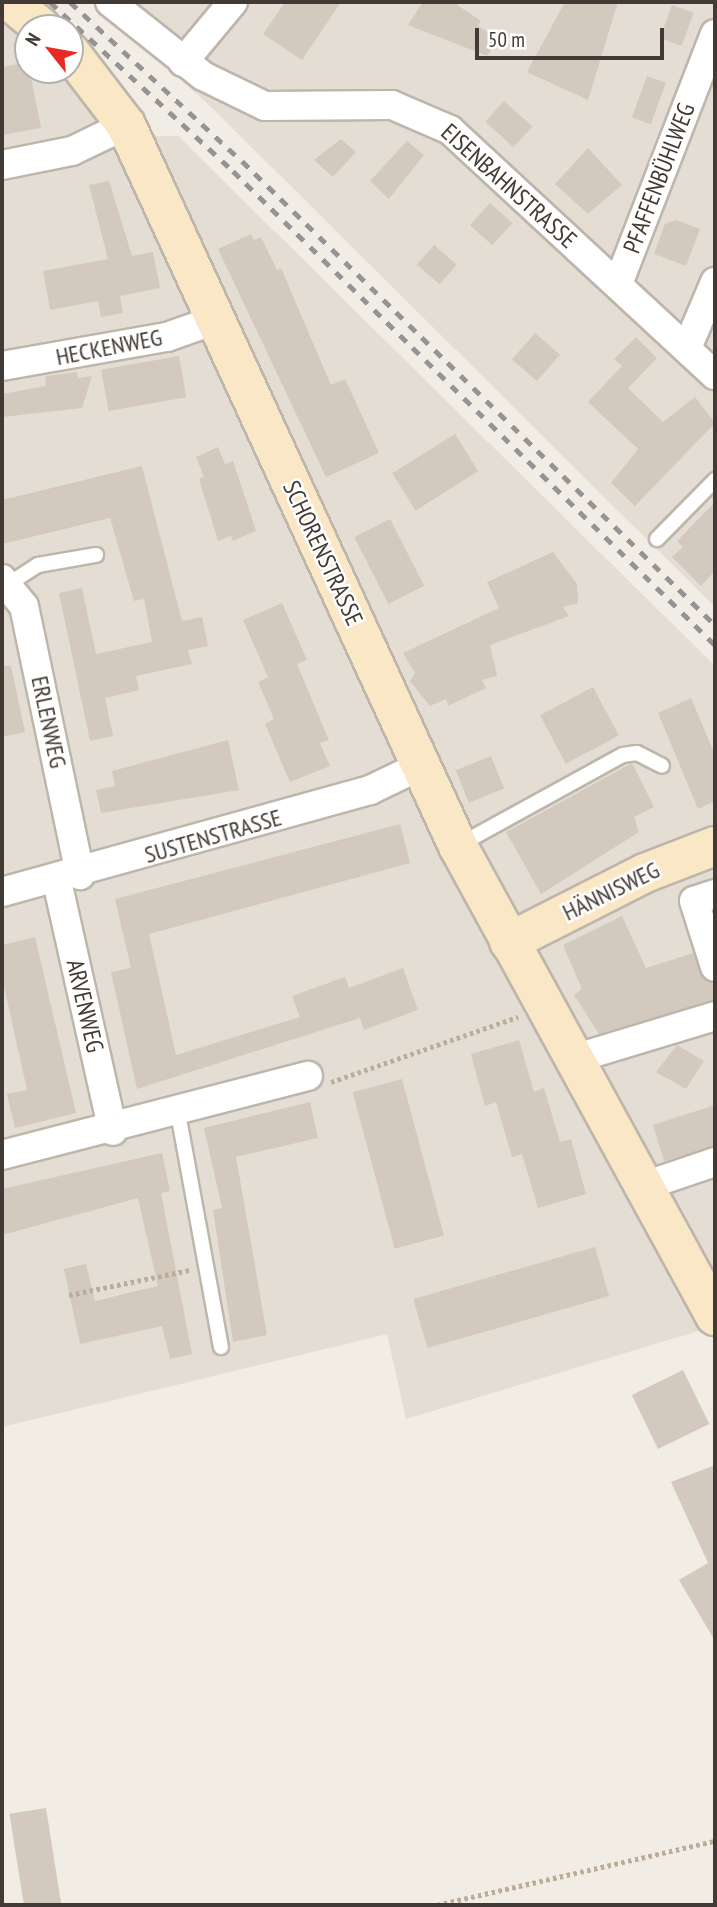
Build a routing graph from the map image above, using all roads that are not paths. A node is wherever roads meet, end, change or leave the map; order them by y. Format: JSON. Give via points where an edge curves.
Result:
{"nodes":[{"id":1,"x":11,"y":2,"type":"edge"},
{"id":2,"x":110,"y":2,"type":"edge"},
{"id":3,"x":233,"y":2,"type":"edge"},
{"id":4,"x":25,"y":14,"type":"edge"},
{"id":5,"x":715,"y":34,"type":"edge"},
{"id":6,"x":183,"y":62,"type":"junction"},
{"id":7,"x":84,"y":70,"type":"edge"},
{"id":8,"x":126,"y":125,"type":"junction"},
{"id":9,"x":2,"y":165,"type":"edge"},
{"id":10,"x":715,"y":282,"type":"edge"},
{"id":11,"x":618,"y":284,"type":"junction"},
{"id":12,"x":215,"y":320,"type":"junction"},
{"id":13,"x":687,"y":348,"type":"junction"},
{"id":14,"x":2,"y":366,"type":"edge"},
{"id":15,"x":715,"y":375,"type":"edge"},
{"id":16,"x":715,"y":480,"type":"edge"},
{"id":17,"x":657,"y":539,"type":"dead end"},
{"id":18,"x":96,"y":555,"type":"dead end"},
{"id":19,"x":6,"y":581,"type":"edge"},
{"id":20,"x":420,"y":766,"type":"junction"},
{"id":21,"x":662,"y":766,"type":"dead end"},
{"id":22,"x":458,"y":846,"type":"junction"},
{"id":23,"x":715,"y":846,"type":"edge"},
{"id":24,"x":68,"y":878,"type":"junction"},
{"id":25,"x":2,"y":891,"type":"edge"},
{"id":26,"x":715,"y":894,"type":"edge"},
{"id":27,"x":509,"y":942,"type":"junction"},
{"id":28,"x":715,"y":967,"type":"edge"},
{"id":29,"x":715,"y":1016,"type":"edge"},
{"id":30,"x":573,"y":1059,"type":"junction"},
{"id":31,"x":307,"y":1076,"type":"road end"},
{"id":32,"x":178,"y":1113,"type":"junction"},
{"id":33,"x":113,"y":1131,"type":"junction"},
{"id":34,"x":15,"y":1152,"type":"edge"},
{"id":35,"x":715,"y":1161,"type":"edge"},
{"id":36,"x":644,"y":1186,"type":"junction"},
{"id":37,"x":715,"y":1316,"type":"edge"},
{"id":38,"x":221,"y":1347,"type":"dead end"}],
"edges":[{"from":1,"to":4,"type":"street"},
{"from":2,"to":6,"type":"street","name":"EISENBAHNSTRASSE"},
{"from":3,"to":6,"type":"street"},
{"from":5,"to":11,"type":"street","name":"PFAFFENBÜHLWEG"},
{"from":6,"to":11,"type":"street","name":"EISENBAHNSTRASSE","via":[[265,106],[392,105],[425,114],[450,130]]},
{"from":7,"to":8,"type":"street","name":"SCHORENSTRASSE"},
{"from":8,"to":9,"type":"street","via":[[72,151]]},
{"from":8,"to":12,"type":"street","name":"SCHORENSTRASSE"},
{"from":10,"to":13,"type":"street"},
{"from":11,"to":13,"type":"street","name":"EISENBAHNSTRASSE"},
{"from":12,"to":14,"type":"street","name":"HECKENWEG","via":[[167,337]]},
{"from":12,"to":20,"type":"street","name":"SCHORENSTRASSE"},
{"from":13,"to":15,"type":"street","name":"EISENBAHNSTRASSE"},
{"from":16,"to":17,"type":"lane"},
{"from":18,"to":19,"type":"lane","via":[[38,565]]},
{"from":19,"to":24,"type":"street","name":"ERLENWEG","via":[[24,606]]},
{"from":20,"to":22,"type":"street","name":"SCHORENSTRASSE"},
{"from":20,"to":24,"type":"street","name":"SUSTENSTRASSE","via":[[370,790]]},
{"from":21,"to":22,"type":"lane","via":[[637,753],[623,755]]},
{"from":22,"to":27,"type":"street","name":"SCHORENSTRASSE"},
{"from":23,"to":27,"type":"street","name":"HÄNNISWEG","via":[[645,873]]},
{"from":24,"to":25,"type":"street","name":"SUSTENSTRASSE"},
{"from":24,"to":33,"type":"street","name":"ARVENWEG"},
{"from":26,"to":28,"type":"street","name":"HÄNNISWEG","via":[[694,901]]},
{"from":27,"to":30,"type":"street","name":"SCHORENSTRASSE"},
{"from":29,"to":30,"type":"street"},
{"from":30,"to":36,"type":"street","name":"SCHORENSTRASSE"},
{"from":31,"to":32,"type":"street"},
{"from":32,"to":33,"type":"street"},
{"from":32,"to":38,"type":"lane"},
{"from":33,"to":34,"type":"street"},
{"from":35,"to":36,"type":"street"},
{"from":36,"to":37,"type":"street","name":"SCHORENSTRASSE"}]}
